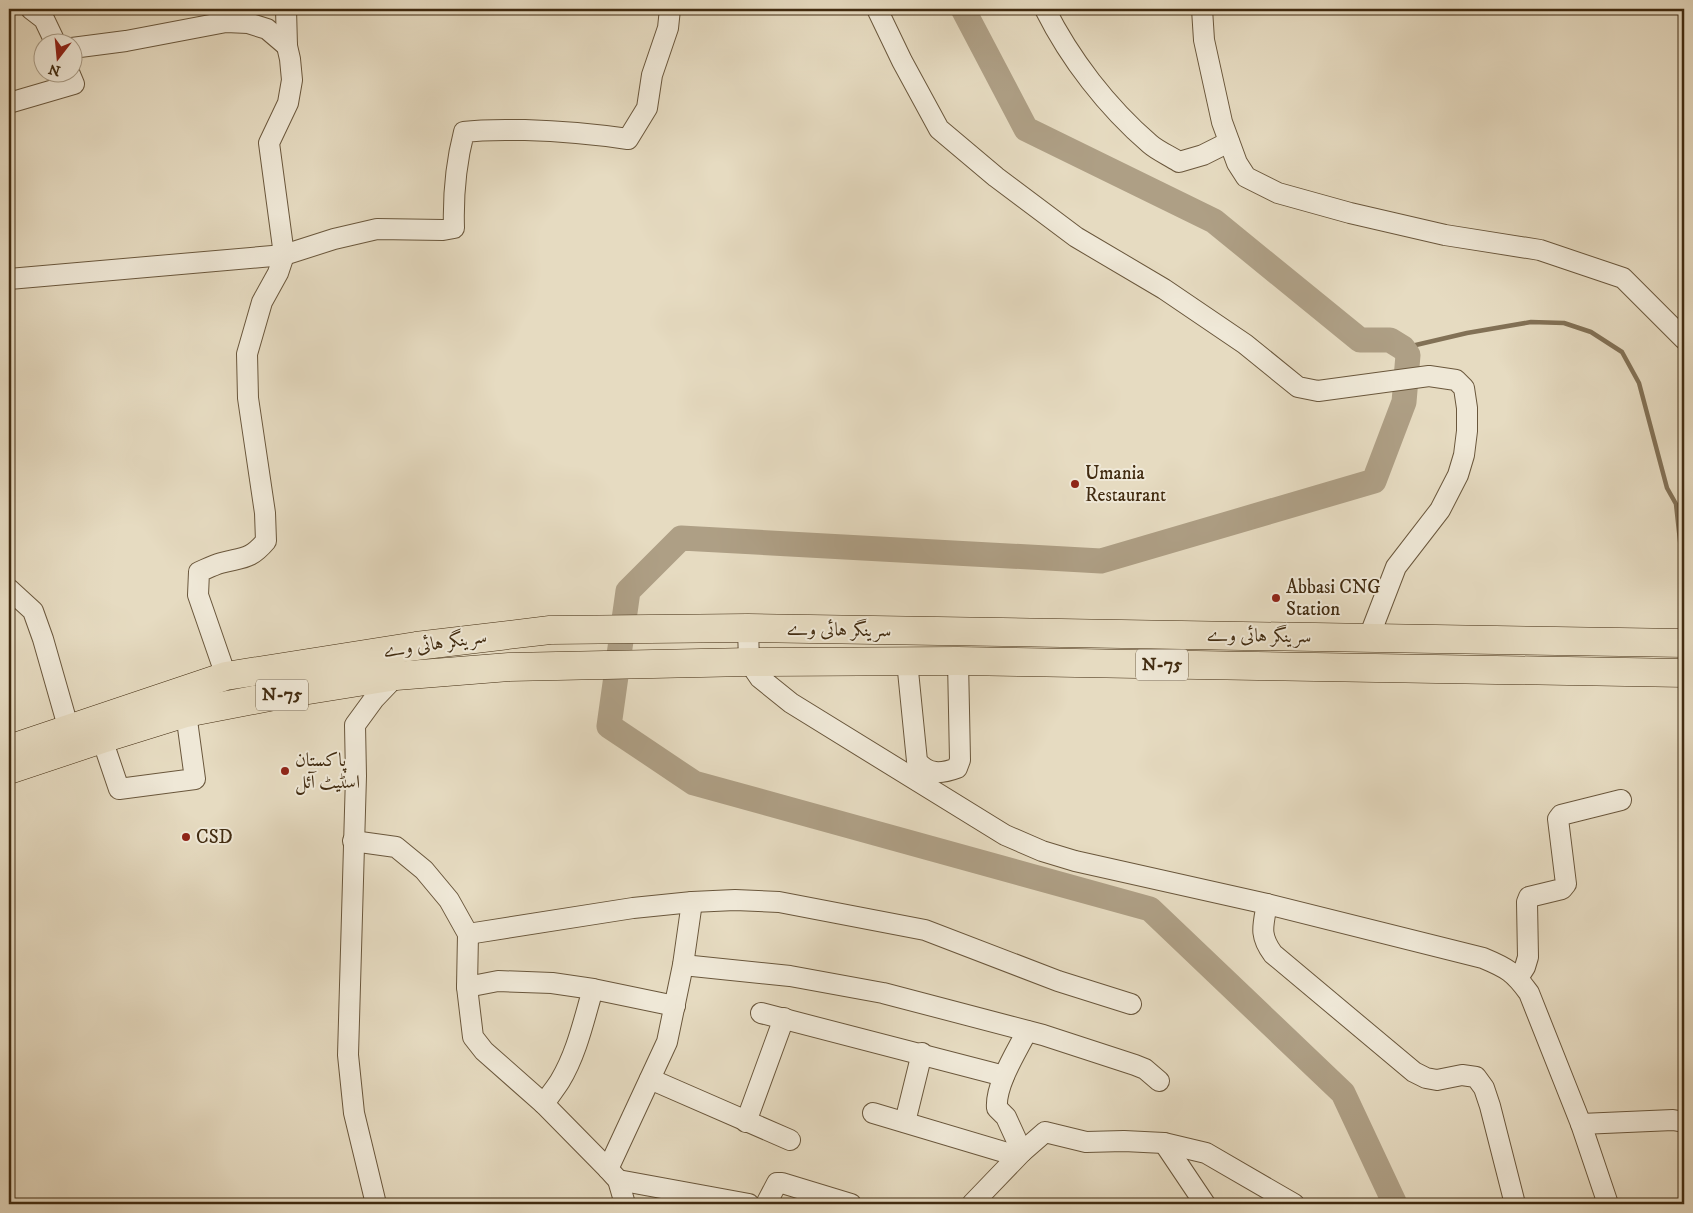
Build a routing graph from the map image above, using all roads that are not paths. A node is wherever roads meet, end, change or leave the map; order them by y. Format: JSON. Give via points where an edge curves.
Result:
{"nodes":[{"id":1,"x":31,"y":9,"type":"edge"},
{"id":2,"x":286,"y":9,"type":"edge"},
{"id":3,"x":670,"y":9,"type":"edge"},
{"id":4,"x":877,"y":9,"type":"edge"},
{"id":5,"x":1045,"y":9,"type":"edge"},
{"id":6,"x":1202,"y":9,"type":"edge"},
{"id":7,"x":50,"y":32,"type":"edge"},
{"id":8,"x":287,"y":46,"type":"junction"},
{"id":9,"x":82,"y":47,"type":"edge"},
{"id":10,"x":73,"y":82,"type":"edge"},
{"id":11,"x":9,"y":103,"type":"edge"},
{"id":12,"x":1229,"y":142,"type":"junction"},
{"id":13,"x":284,"y":255,"type":"junction"},
{"id":14,"x":9,"y":279,"type":"edge"},
{"id":15,"x":1684,"y":339,"type":"edge"},
{"id":16,"x":9,"y":589,"type":"edge"},
{"id":17,"x":748,"y":628,"type":"junction"},
{"id":18,"x":1369,"y":637,"type":"junction"},
{"id":19,"x":1684,"y":642,"type":"edge"},
{"id":20,"x":958,"y":661,"type":"junction"},
{"id":21,"x":749,"y":662,"type":"junction"},
{"id":22,"x":907,"y":662,"type":"junction"},
{"id":23,"x":1684,"y":673,"type":"edge"},
{"id":24,"x":226,"y":676,"type":"junction"},
{"id":25,"x":396,"y":676,"type":"junction"},
{"id":26,"x":186,"y":713,"type":"junction"},
{"id":27,"x":68,"y":730,"type":"junction"},
{"id":28,"x":102,"y":739,"type":"junction"},
{"id":29,"x":9,"y":749,"type":"edge"},
{"id":30,"x":9,"y":770,"type":"edge"},
{"id":31,"x":1621,"y":800,"type":"dead end"},
{"id":32,"x":354,"y":841,"type":"junction"},
{"id":33,"x":692,"y":902,"type":"junction"},
{"id":34,"x":1266,"y":904,"type":"junction"},
{"id":35,"x":468,"y":934,"type":"junction"},
{"id":36,"x":683,"y":965,"type":"junction"},
{"id":37,"x":1518,"y":978,"type":"junction"},
{"id":38,"x":467,"y":987,"type":"junction"},
{"id":39,"x":593,"y":989,"type":"junction"},
{"id":40,"x":1131,"y":1004,"type":"dead end"},
{"id":41,"x":675,"y":1006,"type":"junction"},
{"id":42,"x":761,"y":1013,"type":"dead end"},
{"id":43,"x":784,"y":1018,"type":"junction"},
{"id":44,"x":1027,"y":1031,"type":"junction"},
{"id":45,"x":922,"y":1053,"type":"junction"},
{"id":46,"x":1004,"y":1076,"type":"junction"},
{"id":47,"x":650,"y":1079,"type":"junction"},
{"id":48,"x":1159,"y":1081,"type":"dead end"},
{"id":49,"x":544,"y":1104,"type":"junction"},
{"id":50,"x":872,"y":1113,"type":"dead end"},
{"id":51,"x":1006,"y":1117,"type":"junction"},
{"id":52,"x":746,"y":1122,"type":"junction"},
{"id":53,"x":905,"y":1122,"type":"junction"},
{"id":54,"x":1684,"y":1122,"type":"edge"},
{"id":55,"x":1582,"y":1124,"type":"junction"},
{"id":56,"x":1045,"y":1132,"type":"junction"},
{"id":57,"x":790,"y":1140,"type":"dead end"},
{"id":58,"x":1164,"y":1143,"type":"junction"},
{"id":59,"x":1019,"y":1154,"type":"junction"},
{"id":60,"x":613,"y":1175,"type":"junction"},
{"id":61,"x":739,"y":1203,"type":"edge"},
{"id":62,"x":376,"y":1204,"type":"edge"},
{"id":63,"x":625,"y":1204,"type":"edge"},
{"id":64,"x":766,"y":1204,"type":"edge"},
{"id":65,"x":851,"y":1204,"type":"edge"},
{"id":66,"x":972,"y":1204,"type":"edge"},
{"id":67,"x":1205,"y":1204,"type":"edge"},
{"id":68,"x":1294,"y":1204,"type":"edge"},
{"id":69,"x":1515,"y":1204,"type":"edge"},
{"id":70,"x":1608,"y":1204,"type":"edge"}],
"edges":[{"from":1,"to":7,"type":"street","via":[[44,19]]},
{"from":2,"to":8,"type":"street"},
{"from":3,"to":13,"type":"street","via":[[668,28],[652,75],[646,108],[628,139],[543,131],[482,129],[464,132],[459,151],[454,228],[377,229]]},
{"from":4,"to":18,"type":"street","via":[[939,129],[1076,237],[1245,344],[1298,387],[1318,390],[1429,376],[1456,380],[1464,388],[1468,408],[1464,455],[1458,475],[1440,510],[1396,567]]},
{"from":5,"to":12,"type":"street","via":[[1057,33],[1104,99],[1151,145],[1179,162],[1203,156]]},
{"from":6,"to":12,"type":"street","via":[[1204,40]]},
{"from":8,"to":9,"type":"street","via":[[267,30],[248,23],[226,22]]},
{"from":8,"to":13,"type":"street","via":[[292,80],[290,95],[269,143]]},
{"from":10,"to":11,"type":"street"},
{"from":12,"to":15,"type":"street","via":[[1246,177],[1278,193],[1445,235],[1540,250],[1623,278]]},
{"from":13,"to":14,"type":"street"},
{"from":13,"to":24,"type":"street","via":[[262,302],[247,354],[248,398],[265,513],[266,541],[247,558],[199,572],[198,595]]},
{"from":16,"to":27,"type":"street","via":[[32,611]]},
{"from":17,"to":18,"type":"highway","name":"سرینگر ہائی وے","number":"N-75"},
{"from":17,"to":21,"type":"street"},
{"from":17,"to":24,"type":"highway","name":"سرینگر ہائی وے","number":"N-75","via":[[550,630],[416,646]]},
{"from":18,"to":19,"type":"highway","name":"سرینگر ہائی وے","number":"N-75"},
{"from":20,"to":22,"type":"highway","name":"سرینگر ہائی وے","number":"N-75"},
{"from":20,"to":22,"type":"street","via":[[958,768],[930,772],[916,761]]},
{"from":20,"to":23,"type":"highway","name":"سرینگر ہائی وے","number":"N-75"},
{"from":21,"to":22,"type":"highway","name":"سرینگر ہائی وے","number":"N-75"},
{"from":21,"to":25,"type":"highway","name":"سرینگر ہائی وے","number":"N-75","via":[[509,667]]},
{"from":21,"to":34,"type":"street","via":[[760,678],[791,702],[1005,835],[1075,861]]},
{"from":24,"to":27,"type":"highway","name":"سرینگر ہائی وے","number":"N-75"},
{"from":25,"to":26,"type":"highway","name":"سرینگر ہائی وے","number":"N-75"},
{"from":25,"to":32,"type":"street","via":[[355,725]]},
{"from":26,"to":28,"type":"highway","name":"سرینگر ہائی وے","number":"N-75"},
{"from":26,"to":28,"type":"street","via":[[195,779],[119,789]]},
{"from":27,"to":29,"type":"highway","name":"سرینگر ہائی وے","number":"N-75"},
{"from":28,"to":30,"type":"highway","name":"سرینگر ہائی وے","number":"N-75"},
{"from":31,"to":37,"type":"street","via":[[1560,815],[1566,884],[1562,889],[1529,896],[1528,957]]},
{"from":32,"to":35,"type":"street","via":[[396,847],[424,870],[449,900]]},
{"from":32,"to":62,"type":"street","via":[[348,1055],[354,1112]]},
{"from":33,"to":35,"type":"street"},
{"from":33,"to":36,"type":"street"},
{"from":33,"to":40,"type":"street","via":[[779,902],[925,930],[1058,981]]},
{"from":34,"to":37,"type":"street","via":[[1483,958],[1505,967]]},
{"from":34,"to":69,"type":"street","via":[[1262,931],[1274,954],[1414,1072],[1437,1080],[1462,1075],[1476,1077],[1490,1106]]},
{"from":35,"to":38,"type":"street"},
{"from":36,"to":41,"type":"street"},
{"from":36,"to":44,"type":"street","via":[[790,976],[883,993]]},
{"from":37,"to":55,"type":"street","via":[[1529,993]]},
{"from":38,"to":39,"type":"street","via":[[498,981],[552,983]]},
{"from":38,"to":49,"type":"street","via":[[473,1037],[484,1051]]},
{"from":39,"to":41,"type":"street"},
{"from":39,"to":49,"type":"street","via":[[575,1048],[560,1081]]},
{"from":41,"to":47,"type":"street","via":[[667,1042]]},
{"from":42,"to":43,"type":"street"},
{"from":43,"to":45,"type":"street"},
{"from":43,"to":52,"type":"street"},
{"from":44,"to":46,"type":"street"},
{"from":44,"to":48,"type":"street","via":[[1135,1065]]},
{"from":45,"to":46,"type":"street"},
{"from":45,"to":53,"type":"street"},
{"from":46,"to":51,"type":"street","via":[[996,1102]]},
{"from":47,"to":52,"type":"street"},
{"from":47,"to":60,"type":"street"},
{"from":49,"to":60,"type":"street"},
{"from":50,"to":53,"type":"street"},
{"from":51,"to":56,"type":"street"},
{"from":51,"to":59,"type":"street"},
{"from":52,"to":57,"type":"street"},
{"from":53,"to":59,"type":"street"},
{"from":54,"to":55,"type":"street"},
{"from":55,"to":70,"type":"street"},
{"from":56,"to":58,"type":"street","via":[[1086,1142]]},
{"from":56,"to":59,"type":"street"},
{"from":58,"to":67,"type":"street"},
{"from":58,"to":68,"type":"street","via":[[1206,1153]]},
{"from":59,"to":66,"type":"street"},
{"from":60,"to":61,"type":"street"},
{"from":60,"to":63,"type":"street"},
{"from":64,"to":65,"type":"street","via":[[777,1183],[782,1183]]}]}
